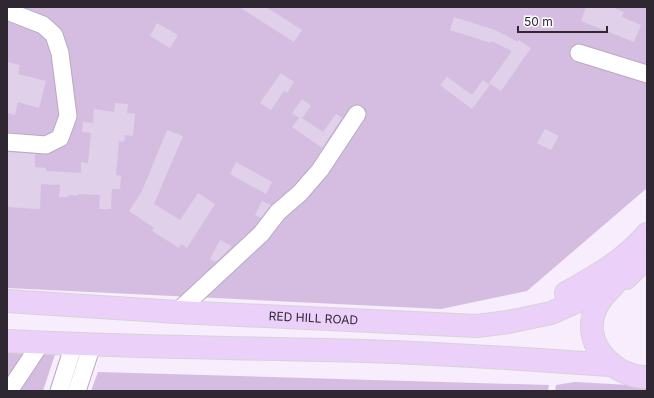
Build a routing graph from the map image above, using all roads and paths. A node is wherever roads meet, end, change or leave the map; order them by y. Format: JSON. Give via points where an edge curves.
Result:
{"nodes":[{"id":1,"x":7,"y":11,"type":"edge"},
{"id":2,"x":579,"y":53,"type":"dead end"},
{"id":3,"x":647,"y":74,"type":"edge"},
{"id":4,"x":357,"y":114,"type":"dead end"},
{"id":5,"x":7,"y":142,"type":"edge"},
{"id":6,"x":647,"y":234,"type":"edge"},
{"id":7,"x":647,"y":257,"type":"edge"},
{"id":8,"x":647,"y":275,"type":"edge"},
{"id":9,"x":620,"y":282,"type":"junction"},
{"id":10,"x":7,"y":301,"type":"edge"},
{"id":11,"x":177,"y":312,"type":"junction"},
{"id":12,"x":508,"y":322,"type":"junction"},
{"id":13,"x":7,"y":341,"type":"edge"},
{"id":14,"x":41,"y":343,"type":"junction"},
{"id":15,"x":83,"y":345,"type":"junction"},
{"id":16,"x":610,"y":365,"type":"junction"},
{"id":17,"x":647,"y":377,"type":"edge"},
{"id":18,"x":9,"y":391,"type":"edge"},
{"id":19,"x":59,"y":391,"type":"edge"},
{"id":20,"x":76,"y":391,"type":"edge"}],
"edges":[{"from":1,"to":5,"type":"street","via":[[43,25],[54,35],[60,53],[68,116],[60,138],[46,145]]},
{"from":2,"to":3,"type":"street"},
{"from":4,"to":11,"type":"street","via":[[320,170],[300,193],[278,212],[261,234]]},
{"from":6,"to":12,"type":"main road","via":[[627,254],[605,270]]},
{"from":7,"to":9,"type":"main road"},
{"from":8,"to":9,"type":"street"},
{"from":9,"to":12,"type":"main road","name":"RED HILL ROAD","via":[[551,313]]},
{"from":9,"to":16,"type":"main road","via":[[596,308],[593,323],[594,338],[600,353]]},
{"from":10,"to":11,"type":"main road","name":"RED HILL ROAD"},
{"from":11,"to":12,"type":"main road","name":"RED HILL ROAD","via":[[458,326]]},
{"from":13,"to":14,"type":"main road"},
{"from":14,"to":15,"type":"main road"},
{"from":14,"to":18,"type":"street"},
{"from":15,"to":16,"type":"main road","via":[[365,352]]},
{"from":15,"to":19,"type":"street"},
{"from":15,"to":20,"type":"street"},
{"from":16,"to":17,"type":"main road","via":[[622,373]]}]}
